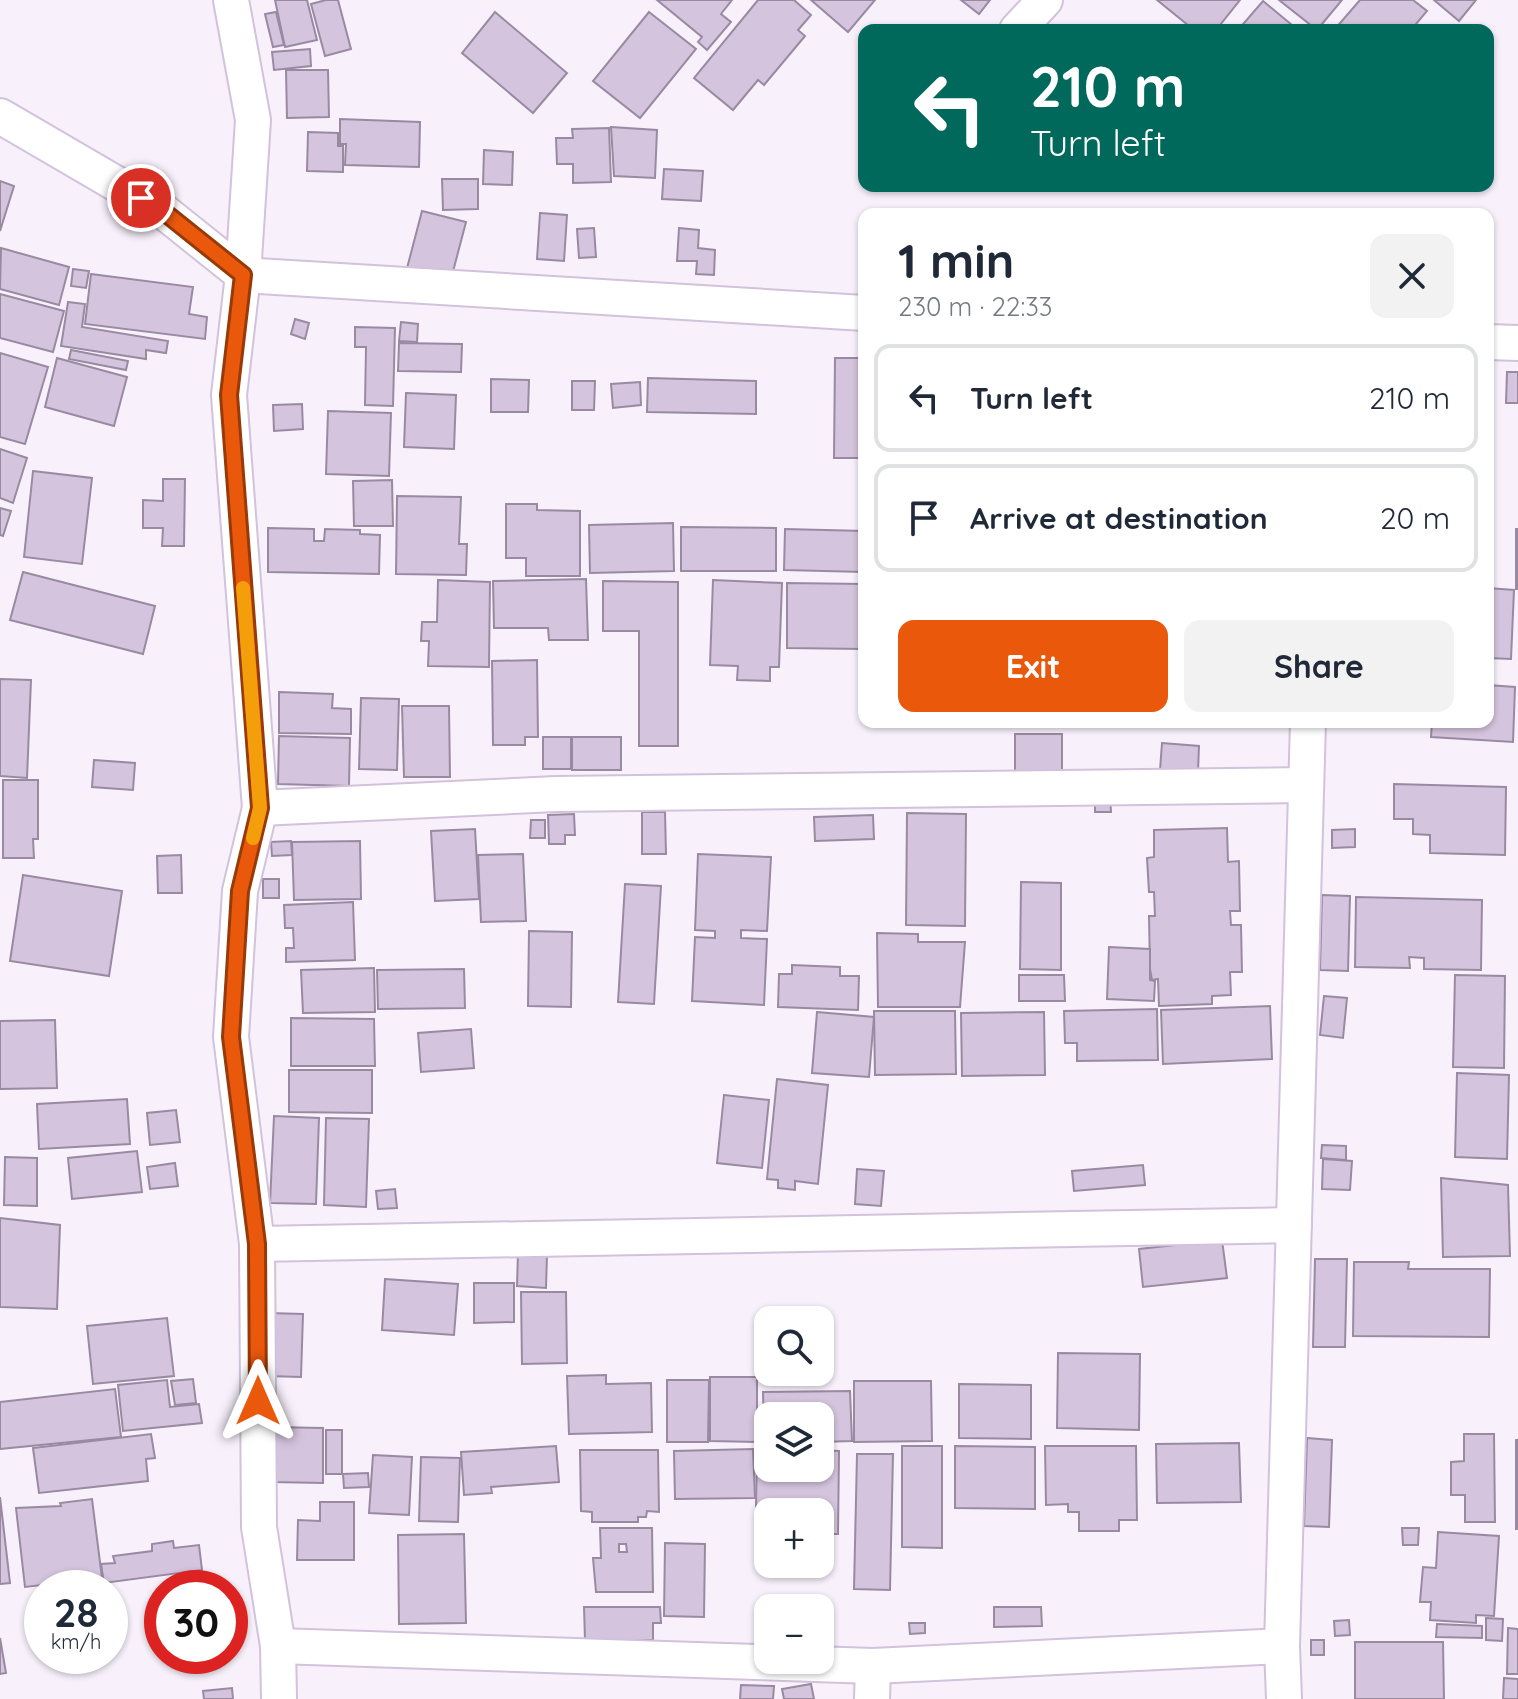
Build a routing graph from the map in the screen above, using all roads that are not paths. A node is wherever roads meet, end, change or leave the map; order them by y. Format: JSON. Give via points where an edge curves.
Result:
{"nodes":[{"id":1,"x":231,"y":0,"type":"edge"},
{"id":2,"x":1045,"y":0,"type":"edge"},
{"id":3,"x":1023,"y":24,"type":"edge"},
{"id":4,"x":0,"y":116,"type":"edge"},
{"id":5,"x":243,"y":275,"type":"junction"},
{"id":6,"x":858,"y":313,"type":"edge"},
{"id":7,"x":1494,"y":342,"type":"edge"},
{"id":8,"x":1518,"y":343,"type":"edge"},
{"id":9,"x":1308,"y":728,"type":"edge"},
{"id":10,"x":1305,"y":785,"type":"junction"},
{"id":11,"x":260,"y":808,"type":"junction"},
{"id":12,"x":1294,"y":1225,"type":"junction"},
{"id":13,"x":257,"y":1244,"type":"junction"},
{"id":14,"x":278,"y":1646,"type":"junction"},
{"id":15,"x":1282,"y":1646,"type":"junction"},
{"id":16,"x":872,"y":1682,"type":"edge"},
{"id":17,"x":279,"y":1699,"type":"edge"},
{"id":18,"x":1284,"y":1699,"type":"edge"}],
"edges":[{"from":1,"to":5,"type":"street","via":[[253,120]]},
{"from":2,"to":3,"type":"street"},
{"from":4,"to":5,"type":"street","via":[[163,211]]},
{"from":5,"to":6,"type":"street"},
{"from":5,"to":11,"type":"street","via":[[229,395]]},
{"from":7,"to":8,"type":"street"},
{"from":9,"to":10,"type":"street"},
{"from":10,"to":11,"type":"street","via":[[556,794]]},
{"from":10,"to":12,"type":"street"},
{"from":11,"to":13,"type":"street","via":[[240,891],[231,1037]]},
{"from":12,"to":13,"type":"street"},
{"from":12,"to":15,"type":"street"},
{"from":13,"to":14,"type":"street","via":[[259,1527]]},
{"from":14,"to":16,"type":"street"},
{"from":14,"to":17,"type":"street"},
{"from":15,"to":16,"type":"street"},
{"from":15,"to":18,"type":"street"}]}
